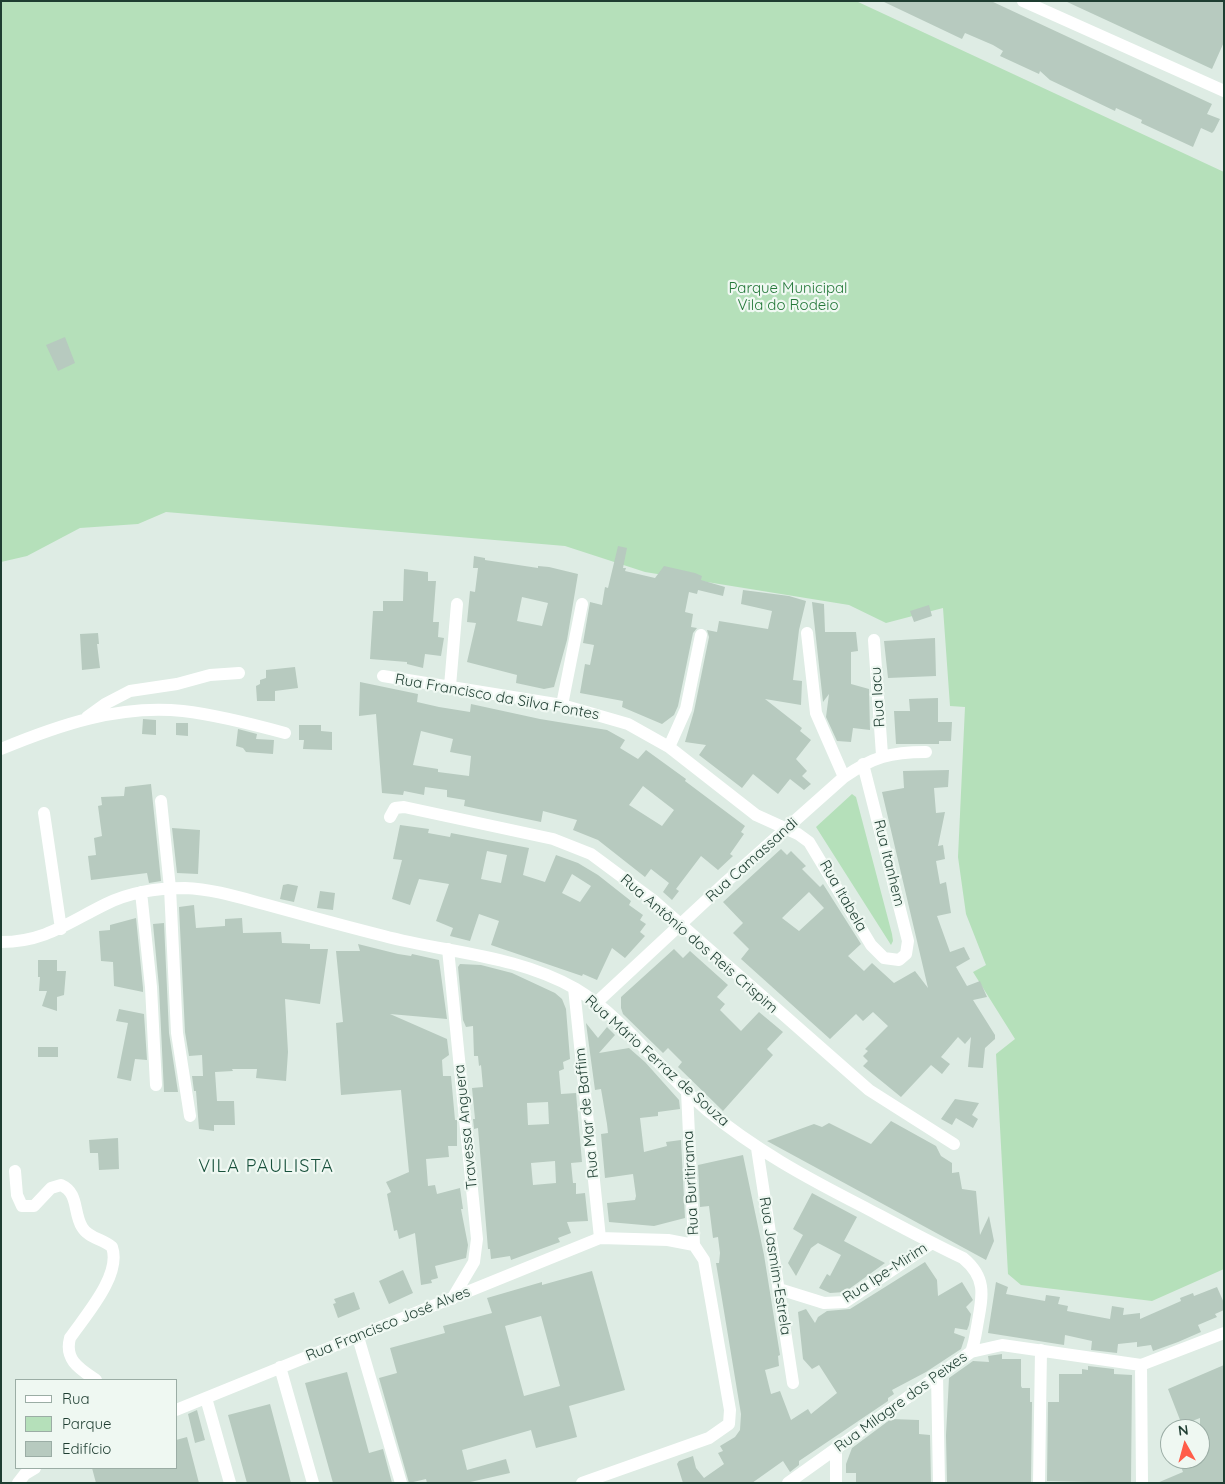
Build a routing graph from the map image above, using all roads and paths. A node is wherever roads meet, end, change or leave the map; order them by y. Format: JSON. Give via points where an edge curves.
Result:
{"nodes":[{"id":1,"x":1024,"y":1,"type":"edge"},
{"id":2,"x":1224,"y":91,"type":"edge"},
{"id":3,"x":458,"y":604,"type":"dead end"},
{"id":4,"x":582,"y":604,"type":"dead end"},
{"id":5,"x":807,"y":633,"type":"dead end"},
{"id":6,"x":701,"y":636,"type":"dead end"},
{"id":7,"x":874,"y":640,"type":"dead end"},
{"id":8,"x":240,"y":673,"type":"dead end"},
{"id":9,"x":383,"y":676,"type":"dead end"},
{"id":10,"x":450,"y":686,"type":"junction"},
{"id":11,"x":562,"y":705,"type":"junction"},
{"id":12,"x":85,"y":719,"type":"junction"},
{"id":13,"x":285,"y":733,"type":"dead end"},
{"id":14,"x":669,"y":747,"type":"junction"},
{"id":15,"x":1,"y":749,"type":"edge"},
{"id":16,"x":926,"y":752,"type":"dead end"},
{"id":17,"x":882,"y":755,"type":"junction"},
{"id":18,"x":863,"y":764,"type":"junction"},
{"id":19,"x":844,"y":777,"type":"junction"},
{"id":20,"x":161,"y":801,"type":"dead end"},
{"id":21,"x":44,"y":813,"type":"dead end"},
{"id":22,"x":390,"y":817,"type":"dead end"},
{"id":23,"x":787,"y":829,"type":"junction"},
{"id":24,"x":170,"y":888,"type":"junction"},
{"id":25,"x":141,"y":892,"type":"junction"},
{"id":26,"x":680,"y":924,"type":"junction"},
{"id":27,"x":61,"y":929,"type":"junction"},
{"id":28,"x":1,"y":942,"type":"edge"},
{"id":29,"x":448,"y":949,"type":"junction"},
{"id":30,"x":899,"y":960,"type":"joint"},
{"id":31,"x":574,"y":988,"type":"junction"},
{"id":32,"x":596,"y":1003,"type":"junction"},
{"id":33,"x":156,"y":1085,"type":"dead end"},
{"id":34,"x":687,"y":1091,"type":"junction"},
{"id":35,"x":190,"y":1116,"type":"dead end"},
{"id":36,"x":954,"y":1144,"type":"dead end"},
{"id":37,"x":757,"y":1148,"type":"junction"},
{"id":38,"x":15,"y":1171,"type":"dead end"},
{"id":39,"x":600,"y":1238,"type":"junction"},
{"id":40,"x":932,"y":1243,"type":"junction"},
{"id":41,"x":694,"y":1245,"type":"junction"},
{"id":42,"x":780,"y":1289,"type":"junction"},
{"id":43,"x":452,"y":1299,"type":"junction"},
{"id":44,"x":1224,"y":1333,"type":"edge"},
{"id":45,"x":358,"y":1337,"type":"junction"},
{"id":46,"x":1041,"y":1350,"type":"junction"},
{"id":47,"x":971,"y":1352,"type":"junction"},
{"id":48,"x":1141,"y":1365,"type":"junction"},
{"id":49,"x":280,"y":1367,"type":"junction"},
{"id":50,"x":937,"y":1375,"type":"junction"},
{"id":51,"x":95,"y":1379,"type":"edge"},
{"id":52,"x":793,"y":1384,"type":"dead end"},
{"id":53,"x":206,"y":1398,"type":"junction"},
{"id":54,"x":178,"y":1409,"type":"edge"},
{"id":55,"x":836,"y":1448,"type":"junction"},
{"id":56,"x":33,"y":1469,"type":"edge"},
{"id":57,"x":18,"y":1483,"type":"edge"},
{"id":58,"x":230,"y":1483,"type":"edge"},
{"id":59,"x":313,"y":1483,"type":"edge"},
{"id":60,"x":401,"y":1483,"type":"edge"},
{"id":61,"x":582,"y":1483,"type":"edge"},
{"id":62,"x":788,"y":1483,"type":"edge"},
{"id":63,"x":836,"y":1483,"type":"edge"},
{"id":64,"x":939,"y":1483,"type":"edge"},
{"id":65,"x":1039,"y":1483,"type":"edge"},
{"id":66,"x":1142,"y":1483,"type":"edge"}],
"edges":[{"from":1,"to":2,"type":"street"},
{"from":3,"to":10,"type":"street"},
{"from":4,"to":11,"type":"street"},
{"from":5,"to":19,"type":"street","via":[[816,713]]},
{"from":6,"to":14,"type":"street","via":[[686,709]]},
{"from":7,"to":17,"type":"street","name":"Rua Iacu"},
{"from":8,"to":12,"type":"street","via":[[210,675],[130,691]]},
{"from":9,"to":10,"type":"street","name":"Rua Francisco da Silva Fontes"},
{"from":10,"to":11,"type":"street","name":"Rua Francisco da Silva Fontes"},
{"from":11,"to":14,"type":"street","name":"Rua Francisco da Silva Fontes","via":[[628,724]]},
{"from":12,"to":13,"type":"street","via":[[136,711],[183,711]]},
{"from":12,"to":15,"type":"street"},
{"from":14,"to":23,"type":"street","name":"Rua Francisco da Silva Fontes","via":[[756,815]]},
{"from":16,"to":17,"type":"street","name":"Rua Camassandi"},
{"from":17,"to":18,"type":"street","name":"Rua Camassandi"},
{"from":18,"to":19,"type":"street","name":"Rua Camassandi"},
{"from":18,"to":30,"type":"street","name":"Rua Itanhem","via":[[908,942],[906,954]]},
{"from":19,"to":23,"type":"street","name":"Rua Camassandi"},
{"from":20,"to":24,"type":"street"},
{"from":21,"to":27,"type":"street"},
{"from":22,"to":26,"type":"street","name":"Rua Antônio dos Reis Crispim","via":[[395,808],[404,807],[574,846],[591,854]]},
{"from":23,"to":26,"type":"street","name":"Rua Camassandi"},
{"from":23,"to":30,"type":"street","name":"Rua Itabela","via":[[809,842],[819,855],[871,945],[884,958]]},
{"from":24,"to":25,"type":"street","name":"Rua Mário Ferraz de Souza"},
{"from":24,"to":29,"type":"street","name":"Rua Mário Ferraz de Souza","via":[[205,890],[387,937]]},
{"from":24,"to":35,"type":"street","via":[[177,1034]]},
{"from":25,"to":27,"type":"street","name":"Rua Mário Ferraz de Souza","via":[[108,903]]},
{"from":25,"to":33,"type":"street"},
{"from":26,"to":32,"type":"street","name":"Rua Camassandi"},
{"from":26,"to":36,"type":"street","name":"Rua Antônio dos Reis Crispim","via":[[869,1090]]},
{"from":27,"to":28,"type":"street","name":"Rua Mário Ferraz de Souza","via":[[37,939]]},
{"from":29,"to":31,"type":"street","name":"Rua Mário Ferraz de Souza","via":[[510,963]]},
{"from":29,"to":43,"type":"street","name":"Travessa Anguera","via":[[477,1239],[474,1262]]},
{"from":31,"to":32,"type":"street","name":"Rua Mário Ferraz de Souza"},
{"from":31,"to":39,"type":"street","name":"Rua Mar de Baffim"},
{"from":32,"to":34,"type":"street","name":"Rua Mário Ferraz de Souza"},
{"from":34,"to":37,"type":"street","name":"Rua Mário Ferraz de Souza"},
{"from":34,"to":41,"type":"street","name":"Rua Buritirama"},
{"from":37,"to":40,"type":"street","name":"Rua Mário Ferraz de Souza"},
{"from":37,"to":42,"type":"street","name":"Rua Jasmim-Estrela"},
{"from":38,"to":51,"type":"street","via":[[17,1195],[22,1206],[34,1206],[50,1188],[62,1185],[73,1196],[86,1233],[112,1246],[111,1273],[68,1346],[72,1362]]},
{"from":39,"to":41,"type":"street","via":[[668,1240]]},
{"from":39,"to":43,"type":"street","name":"Rua Francisco José Alves"},
{"from":40,"to":42,"type":"street","name":"Rua Ipe-Mirim","via":[[845,1302],[824,1304]]},
{"from":40,"to":47,"type":"street","name":"Rua Mário Ferraz de Souza","via":[[963,1258],[974,1267],[980,1280],[981,1304]]},
{"from":41,"to":61,"type":"street","via":[[704,1260],[730,1410],[729,1424],[709,1438]]},
{"from":42,"to":52,"type":"street","name":"Rua Jasmim-Estrela"},
{"from":43,"to":45,"type":"street","name":"Rua Francisco José Alves"},
{"from":44,"to":48,"type":"street","name":"Rua Milagre dos Peixes"},
{"from":45,"to":49,"type":"street","name":"Rua Francisco José Alves"},
{"from":45,"to":60,"type":"street"},
{"from":46,"to":47,"type":"street","name":"Rua Milagre dos Peixes","via":[[1002,1345]]},
{"from":46,"to":48,"type":"street","name":"Rua Milagre dos Peixes"},
{"from":46,"to":65,"type":"street"},
{"from":47,"to":50,"type":"street","name":"Rua Milagre dos Peixes"},
{"from":48,"to":66,"type":"street"},
{"from":49,"to":53,"type":"street","name":"Rua Francisco José Alves"},
{"from":49,"to":59,"type":"street"},
{"from":50,"to":55,"type":"street","name":"Rua Milagre dos Peixes"},
{"from":50,"to":64,"type":"street"},
{"from":53,"to":54,"type":"street","name":"Rua Francisco José Alves"},
{"from":53,"to":58,"type":"street"},
{"from":55,"to":62,"type":"street","name":"Rua Milagre dos Peixes"},
{"from":55,"to":63,"type":"street"},
{"from":56,"to":57,"type":"street"}]}
